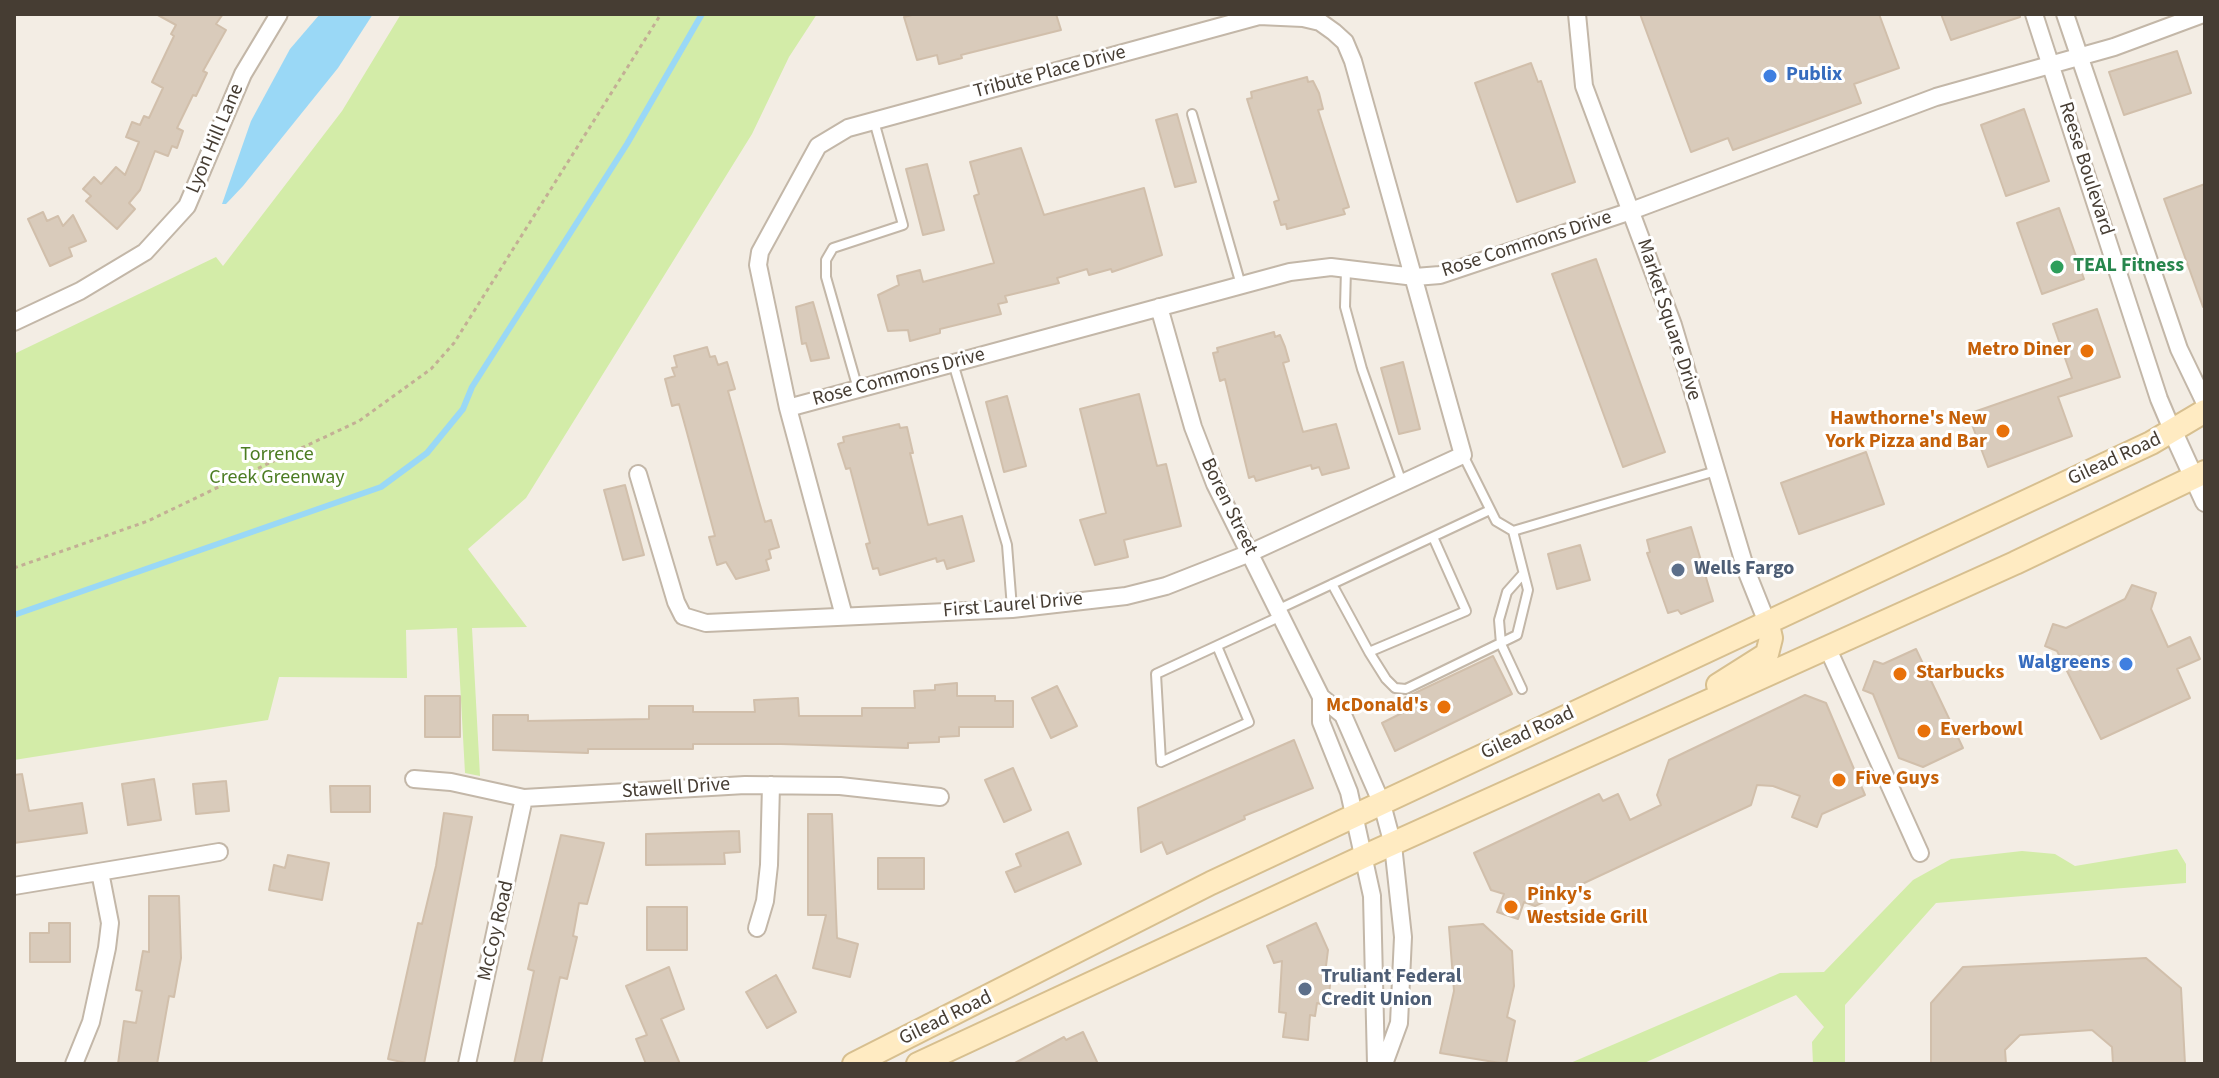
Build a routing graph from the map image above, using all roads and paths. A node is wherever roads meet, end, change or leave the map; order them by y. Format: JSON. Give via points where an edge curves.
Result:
{"nodes":[{"id":1,"x":279,"y":14,"type":"edge"},
{"id":2,"x":661,"y":14,"type":"edge"},
{"id":3,"x":1577,"y":14,"type":"edge"},
{"id":4,"x":2034,"y":14,"type":"edge"},
{"id":5,"x":2065,"y":14,"type":"edge"},
{"id":6,"x":2203,"y":14,"type":"edge"},
{"id":7,"x":1303,"y":16,"type":"edge"},
{"id":8,"x":2078,"y":57,"type":"junction"},
{"id":9,"x":2050,"y":65,"type":"junction"},
{"id":10,"x":1192,"y":114,"type":"dead end"},
{"id":11,"x":874,"y":121,"type":"junction"},
{"id":12,"x":1631,"y":211,"type":"junction"},
{"id":13,"x":1346,"y":268,"type":"junction"},
{"id":14,"x":1415,"y":277,"type":"junction"},
{"id":15,"x":1241,"y":285,"type":"junction"},
{"id":16,"x":1159,"y":307,"type":"junction"},
{"id":17,"x":14,"y":322,"type":"edge"},
{"id":18,"x":953,"y":363,"type":"junction"},
{"id":19,"x":858,"y":389,"type":"junction"},
{"id":20,"x":2205,"y":403,"type":"edge"},
{"id":21,"x":788,"y":408,"type":"junction"},
{"id":22,"x":2205,"y":411,"type":"edge"},
{"id":23,"x":2173,"y":432,"type":"junction"},
{"id":24,"x":1463,"y":455,"type":"junction"},
{"id":25,"x":1716,"y":471,"type":"junction"},
{"id":26,"x":638,"y":474,"type":"dead end"},
{"id":27,"x":2199,"y":475,"type":"edge"},
{"id":28,"x":1402,"y":483,"type":"junction"},
{"id":29,"x":2205,"y":502,"type":"edge"},
{"id":30,"x":1490,"y":510,"type":"junction"},
{"id":31,"x":1513,"y":531,"type":"junction"},
{"id":32,"x":1433,"y":537,"type":"junction"},
{"id":33,"x":1250,"y":553,"type":"junction"},
{"id":34,"x":14,"y":568,"type":"edge"},
{"id":35,"x":1523,"y":574,"type":"junction"},
{"id":36,"x":1332,"y":584,"type":"junction"},
{"id":37,"x":1012,"y":609,"type":"junction"},
{"id":38,"x":1280,"y":612,"type":"junction"},
{"id":39,"x":844,"y":616,"type":"junction"},
{"id":40,"x":1768,"y":625,"type":"junction"},
{"id":41,"x":1501,"y":644,"type":"junction"},
{"id":42,"x":1217,"y":646,"type":"junction"},
{"id":43,"x":1828,"y":649,"type":"junction"},
{"id":44,"x":1369,"y":652,"type":"junction"},
{"id":45,"x":1522,"y":689,"type":"dead end"},
{"id":46,"x":1321,"y":697,"type":"junction"},
{"id":47,"x":1631,"y":737,"type":"junction"},
{"id":48,"x":414,"y":779,"type":"dead end"},
{"id":49,"x":771,"y":785,"type":"junction"},
{"id":50,"x":940,"y":797,"type":"dead end"},
{"id":51,"x":524,"y":798,"type":"junction"},
{"id":52,"x":1382,"y":804,"type":"junction"},
{"id":53,"x":1355,"y":816,"type":"junction"},
{"id":54,"x":1393,"y":845,"type":"junction"},
{"id":55,"x":219,"y":852,"type":"dead end"},
{"id":56,"x":1920,"y":853,"type":"dead end"},
{"id":57,"x":1365,"y":856,"type":"junction"},
{"id":58,"x":100,"y":872,"type":"junction"},
{"id":59,"x":14,"y":886,"type":"edge"},
{"id":60,"x":757,"y":928,"type":"dead end"},
{"id":61,"x":946,"y":1058,"type":"edge"},
{"id":62,"x":74,"y":1064,"type":"edge"},
{"id":63,"x":467,"y":1064,"type":"edge"},
{"id":64,"x":854,"y":1064,"type":"edge"},
{"id":65,"x":918,"y":1064,"type":"edge"},
{"id":66,"x":1376,"y":1064,"type":"edge"},
{"id":67,"x":1384,"y":1064,"type":"edge"}],
"edges":[{"from":1,"to":17,"type":"street","name":"Lyon Hill Lane","via":[[243,74],[187,206],[145,252]]},
{"from":2,"to":34,"type":"path","via":[[454,343],[431,369],[359,421],[246,475],[148,521]]},
{"from":3,"to":12,"type":"street","name":"Market Square Drive","via":[[1584,86]]},
{"from":4,"to":9,"type":"street","name":"Reese Boulevard"},
{"from":5,"to":8,"type":"street","name":"Reese Boulevard"},
{"from":6,"to":8,"type":"street","name":"Rose Commons Drive"},
{"from":7,"to":11,"type":"street","name":"Tribute Place Drive","via":[[1259,16]]},
{"from":7,"to":14,"type":"street","name":"Tribute Place Drive","via":[[1345,42]]},
{"from":8,"to":9,"type":"street","name":"Rose Commons Drive"},
{"from":8,"to":20,"type":"street","name":"Reese Boulevard","via":[[2179,349]]},
{"from":9,"to":12,"type":"street","name":"Rose Commons Drive","via":[[1936,97]]},
{"from":9,"to":23,"type":"street","name":"Reese Boulevard"},
{"from":10,"to":15,"type":"lane"},
{"from":11,"to":19,"type":"lane","via":[[903,225],[833,248],[826,260],[826,277]]},
{"from":11,"to":21,"type":"street","name":"Tribute Place Drive","via":[[818,146],[760,252],[760,287]]},
{"from":12,"to":14,"type":"street","name":"Rose Commons Drive","via":[[1440,275]]},
{"from":12,"to":25,"type":"street","name":"Market Square Drive","via":[[1673,325]]},
{"from":13,"to":14,"type":"street","name":"Rose Commons Drive"},
{"from":13,"to":15,"type":"street","name":"Rose Commons Drive","via":[[1290,272]]},
{"from":13,"to":28,"type":"lane","via":[[1345,307],[1358,357]]},
{"from":14,"to":24,"type":"street","name":"Tribute Place Drive"},
{"from":15,"to":16,"type":"street","name":"Rose Commons Drive"},
{"from":16,"to":18,"type":"street","name":"Rose Commons Drive"},
{"from":16,"to":33,"type":"street","name":"Boren Street","via":[[1203,458]]},
{"from":18,"to":19,"type":"street","name":"Rose Commons Drive"},
{"from":18,"to":37,"type":"lane","via":[[1007,545]]},
{"from":19,"to":21,"type":"street","name":"Rose Commons Drive"},
{"from":21,"to":39,"type":"street","name":"Tribute Place Drive"},
{"from":22,"to":23,"type":"main road","name":"Gilead Road"},
{"from":23,"to":27,"type":"street","name":"Reese Boulevard"},
{"from":23,"to":40,"type":"main road","name":"Gilead Road"},
{"from":24,"to":28,"type":"street","name":"First Laurel Drive"},
{"from":24,"to":30,"type":"lane"},
{"from":25,"to":31,"type":"lane"},
{"from":25,"to":40,"type":"street","name":"Market Square Drive"},
{"from":26,"to":39,"type":"street","name":"First Laurel Drive","via":[[683,616],[706,623]]},
{"from":27,"to":29,"type":"street","name":"Reese Boulevard"},
{"from":27,"to":43,"type":"main road","name":"Gilead Road"},
{"from":28,"to":33,"type":"street","name":"First Laurel Drive"},
{"from":30,"to":31,"type":"lane","via":[[1496,521]]},
{"from":30,"to":32,"type":"lane"},
{"from":31,"to":35,"type":"lane"},
{"from":32,"to":36,"type":"lane"},
{"from":32,"to":44,"type":"lane","via":[[1466,611]]},
{"from":33,"to":37,"type":"street","name":"First Laurel Drive","via":[[1139,593]]},
{"from":33,"to":38,"type":"street","name":"Boren Street"},
{"from":35,"to":41,"type":"lane","via":[[1501,608]]},
{"from":35,"to":41,"type":"lane","via":[[1528,590],[1517,635]]},
{"from":36,"to":38,"type":"lane"},
{"from":36,"to":44,"type":"lane"},
{"from":37,"to":39,"type":"street","name":"First Laurel Drive"},
{"from":38,"to":42,"type":"lane"},
{"from":38,"to":46,"type":"street","name":"Boren Street"},
{"from":40,"to":47,"type":"main road","via":[[1770,647],[1760,661]]},
{"from":40,"to":52,"type":"main road","name":"Gilead Road"},
{"from":41,"to":44,"type":"lane","via":[[1406,689],[1395,688]]},
{"from":41,"to":45,"type":"lane"},
{"from":42,"to":42,"type":"lane","via":[[1156,674],[1161,762],[1249,722]]},
{"from":43,"to":47,"type":"main road","name":"Gilead Road"},
{"from":43,"to":56,"type":"street"},
{"from":46,"to":52,"type":"street","name":"Boren Street","via":[[1343,715]]},
{"from":46,"to":53,"type":"street","name":"Boren Street","via":[[1321,722]]},
{"from":47,"to":54,"type":"main road","name":"Gilead Road"},
{"from":48,"to":51,"type":"street","name":"Stawell Drive"},
{"from":49,"to":50,"type":"street","name":"Stawell Drive"},
{"from":49,"to":51,"type":"street","name":"Stawell Drive"},
{"from":49,"to":60,"type":"street","via":[[769,865]]},
{"from":51,"to":63,"type":"street","name":"McCoy Road"},
{"from":52,"to":53,"type":"main road","name":"Gilead Road"},
{"from":52,"to":54,"type":"street","name":"Boren Street"},
{"from":53,"to":57,"type":"street","name":"Boren Street"},
{"from":53,"to":64,"type":"main road","name":"Gilead Road"},
{"from":54,"to":57,"type":"main road","name":"Gilead Road"},
{"from":54,"to":67,"type":"street","name":"Boren Street","via":[[1403,980],[1399,1023]]},
{"from":55,"to":58,"type":"street"},
{"from":57,"to":61,"type":"main road","name":"Gilead Road"},
{"from":57,"to":66,"type":"street","name":"Boren Street","via":[[1376,944]]},
{"from":58,"to":59,"type":"street"},
{"from":58,"to":62,"type":"street","via":[[110,923],[107,948],[91,1022]]},
{"from":61,"to":65,"type":"main road","name":"Gilead Road"}]}
